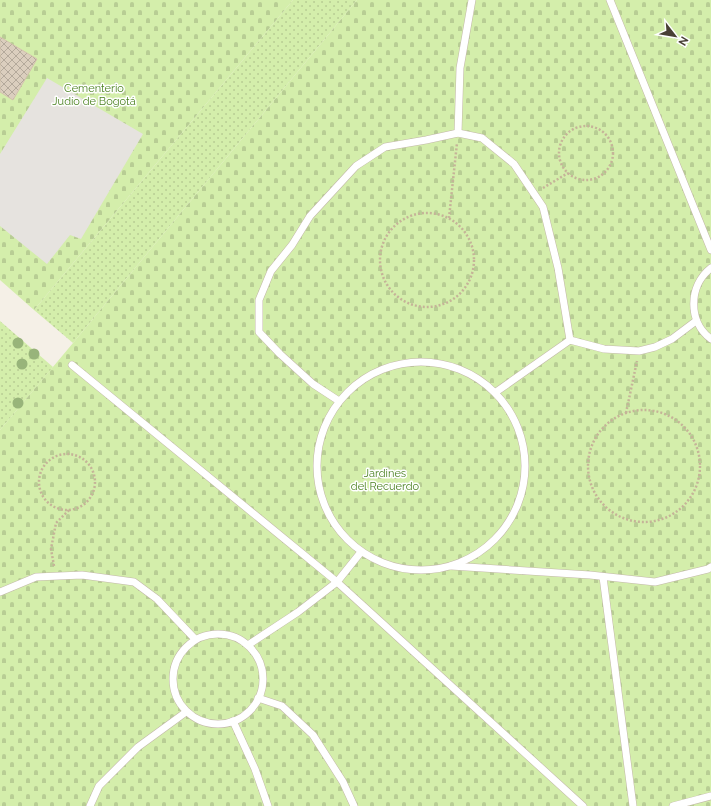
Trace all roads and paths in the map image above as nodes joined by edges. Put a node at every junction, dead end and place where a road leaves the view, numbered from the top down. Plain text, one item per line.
1 (472, 0) edge
2 (610, 0) edge
3 (458, 133) junction
4 (568, 172) junction
5 (534, 194) junction
6 (449, 218) junction
7 (711, 250) edge
8 (711, 268) edge
9 (696, 321) junction
10 (711, 339) edge
11 (570, 340) junction
12 (640, 352) junction
13 (72, 365) dead end
14 (496, 392) junction
15 (340, 401) junction
16 (626, 413) junction
17 (70, 509) junction
18 (361, 552) junction
19 (451, 566) junction
20 (711, 567) edge
21 (56, 576) junction
22 (603, 577) junction
23 (337, 582) junction
24 (0, 592) edge
25 (195, 639) junction
26 (248, 645) junction
27 (258, 698) junction
28 (186, 712) junction
29 (233, 721) junction
30 (711, 796) edge
31 (90, 806) edge
32 (268, 806) edge
33 (354, 806) edge
34 (583, 806) edge
35 (633, 806) edge
36 (673, 806) edge

1 - 3 lane
2 - 7 lane
3 - 5 lane
3 - 6 path
3 - 15 lane
4 - 4 path
4 - 5 path
5 - 11 lane
6 - 6 path
8 - 9 lane
9 - 10 lane
9 - 12 lane
11 - 12 lane
11 - 14 lane
12 - 16 path
13 - 23 lane
14 - 15 lane
14 - 19 lane
15 - 18 lane
16 - 16 path
17 - 17 path
17 - 21 path
18 - 19 lane
18 - 23 lane
19 - 22 lane
20 - 22 lane
21 - 24 lane
21 - 25 lane
22 - 35 lane
23 - 26 lane
23 - 34 lane
25 - 26 lane
25 - 28 lane
26 - 27 lane
27 - 29 lane
27 - 33 lane
28 - 29 lane
28 - 31 lane
29 - 32 lane
30 - 36 lane

